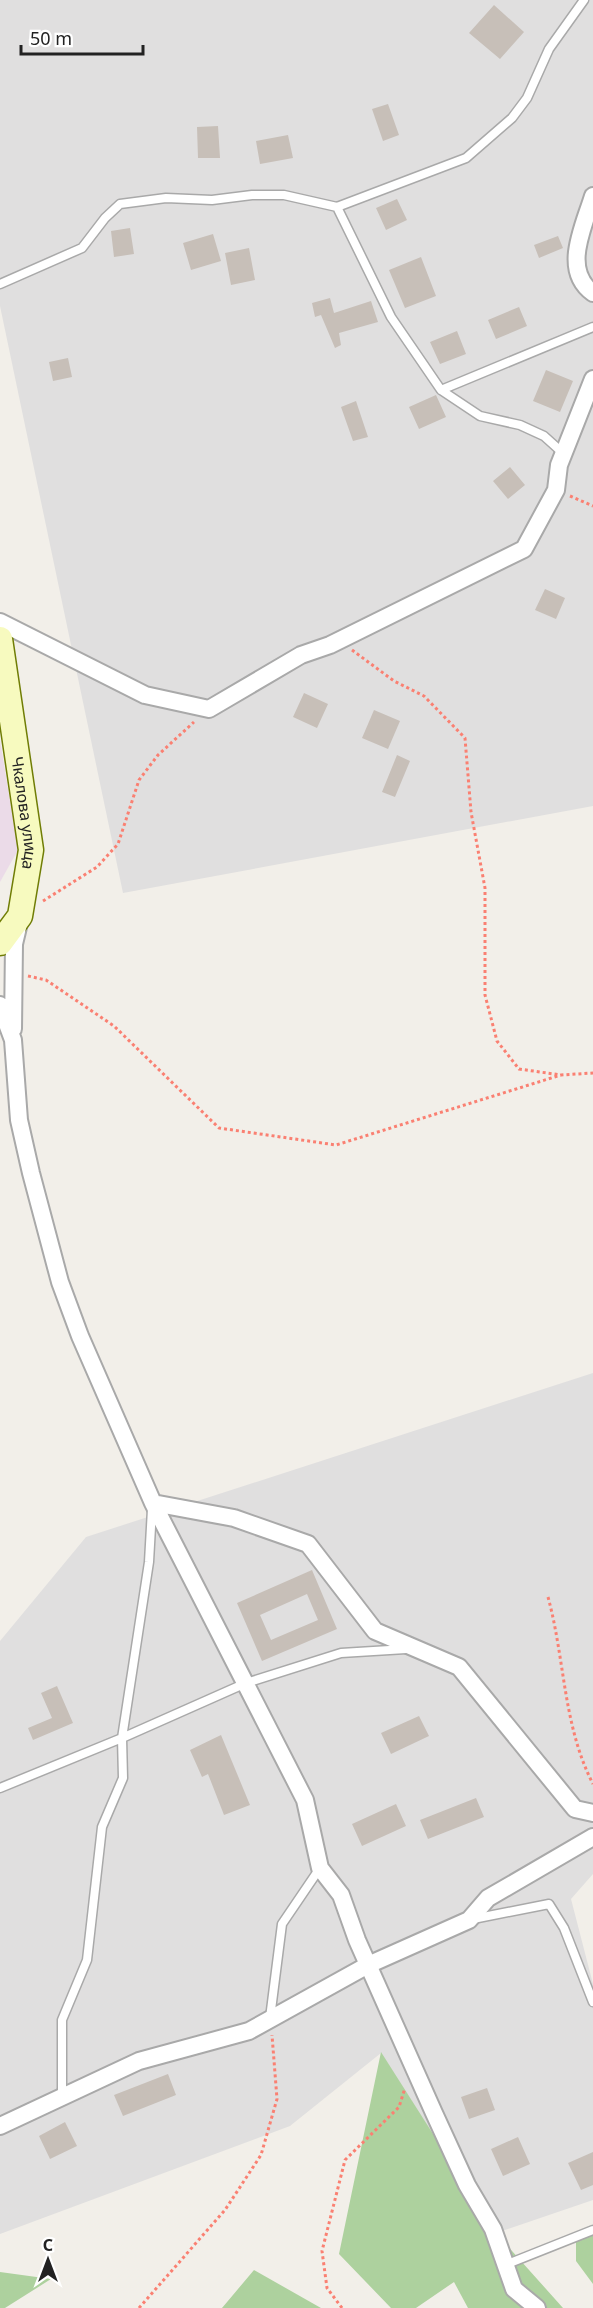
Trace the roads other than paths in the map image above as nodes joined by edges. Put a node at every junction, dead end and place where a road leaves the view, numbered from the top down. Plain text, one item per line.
1 (584, 0) edge
2 (593, 196) edge
3 (337, 207) junction
4 (0, 284) edge
5 (593, 293) edge
6 (593, 327) edge
7 (593, 379) edge
8 (441, 390) junction
9 (564, 454) junction
10 (0, 622) edge
11 (0, 639) edge
12 (20, 916) junction
13 (0, 943) edge
14 (0, 1005) edge
15 (13, 1040) junction
16 (153, 1503) junction
17 (416, 1648) junction
18 (246, 1683) junction
19 (122, 1738) junction
20 (0, 1788) edge
21 (593, 1813) edge
22 (593, 1837) edge
23 (320, 1868) junction
24 (469, 1920) junction
25 (368, 1965) junction
26 (593, 2002) edge
27 (270, 2019) junction
28 (62, 2098) junction
29 (0, 2126) edge
30 (593, 2230) edge
31 (505, 2265) junction
32 (537, 2308) edge

1 - 3 lane
2 - 5 street
3 - 4 lane
3 - 8 lane
6 - 8 lane
7 - 9 street
8 - 9 lane
9 - 10 street
11 - 12 street, Чкалова улица
12 - 13 street, Чкалова улица
12 - 15 street
14 - 15 street
15 - 16 street
16 - 17 street
16 - 18 street
16 - 19 lane
17 - 18 lane
17 - 21 street
18 - 19 lane
18 - 23 street
19 - 20 lane
19 - 28 lane
22 - 24 street
23 - 25 street
23 - 27 lane
24 - 25 street
24 - 26 lane
25 - 27 street
25 - 31 street
27 - 28 street
28 - 29 street
30 - 31 lane
31 - 32 street

